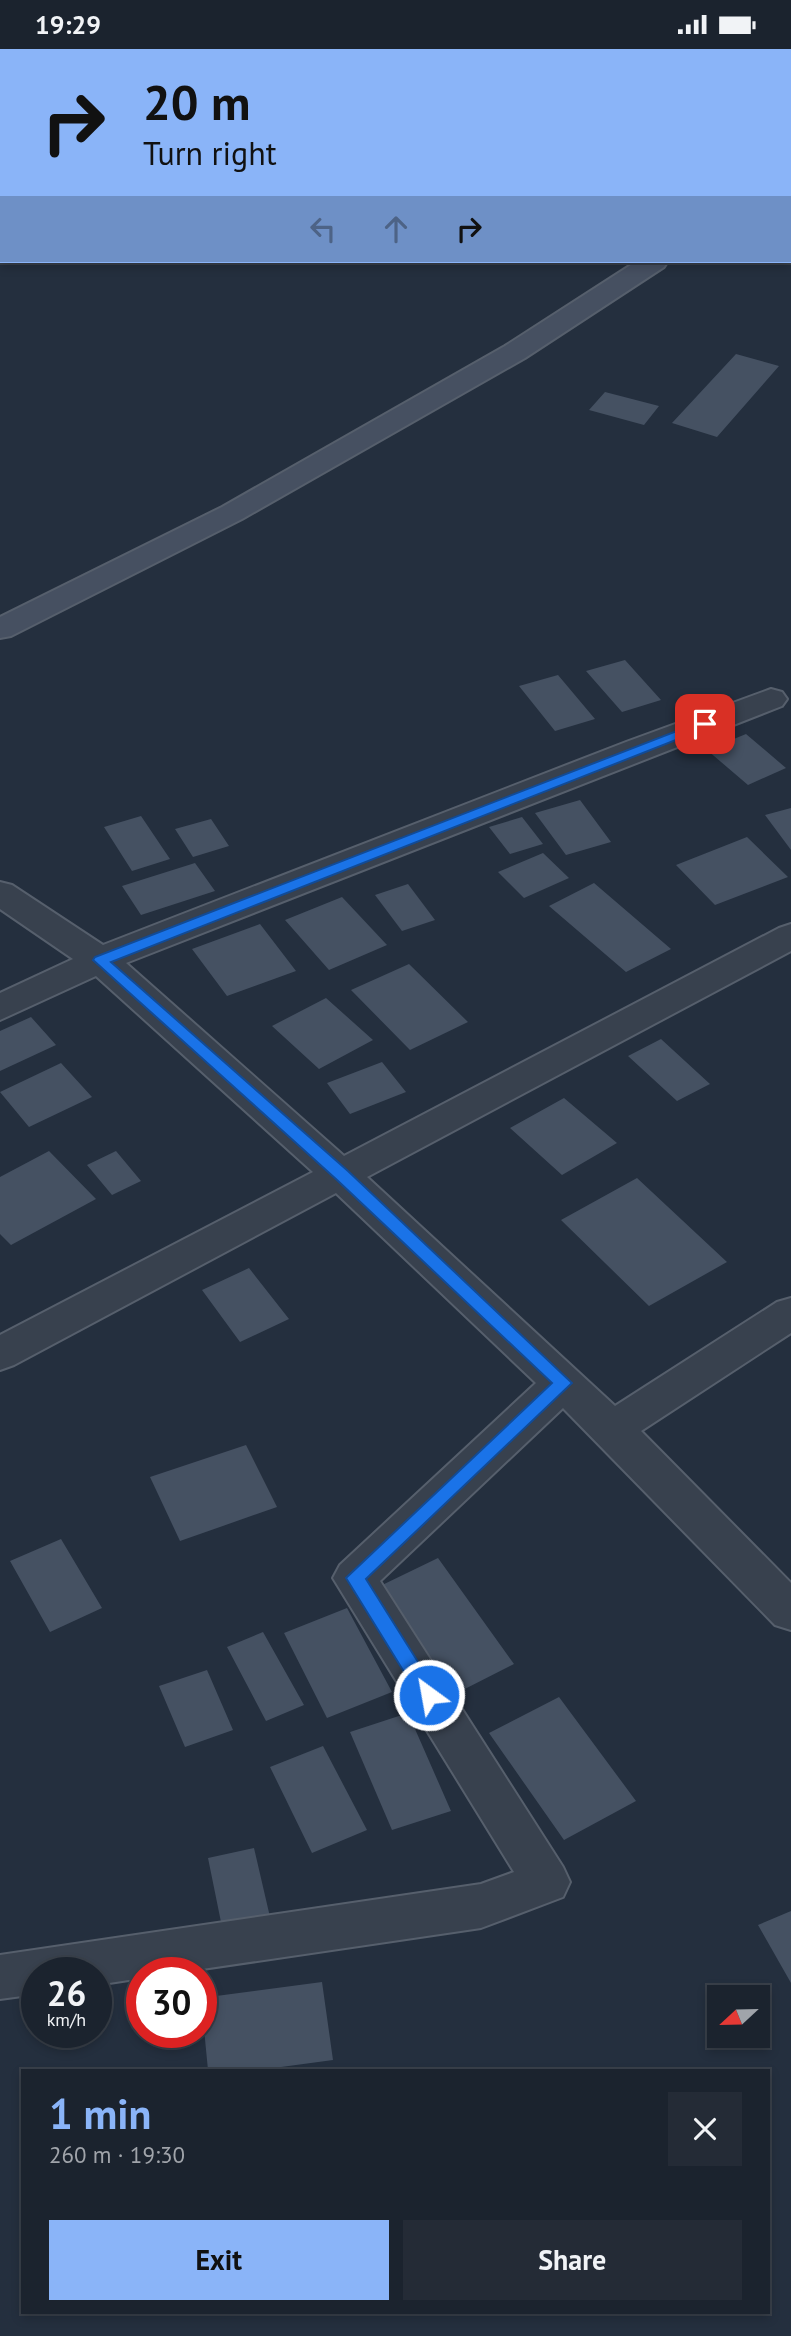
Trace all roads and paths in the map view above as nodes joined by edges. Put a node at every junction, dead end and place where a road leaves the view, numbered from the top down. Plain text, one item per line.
1 (651, 263) edge
2 (0, 629) edge
3 (771, 699) dead end
4 (0, 893) edge
5 (791, 936) edge
6 (100, 960) junction
7 (0, 1008) edge
8 (342, 1175) junction
9 (791, 1313) edge
10 (0, 1354) edge
11 (563, 1383) junction
12 (612, 1429) junction
13 (791, 1612) edge
14 (0, 1977) edge

1 - 2 main road
3 - 6 street
4 - 6 street
5 - 8 street
6 - 7 street
6 - 8 street
8 - 10 street
8 - 11 street
9 - 12 street
11 - 12 street
11 - 14 street
12 - 13 street

